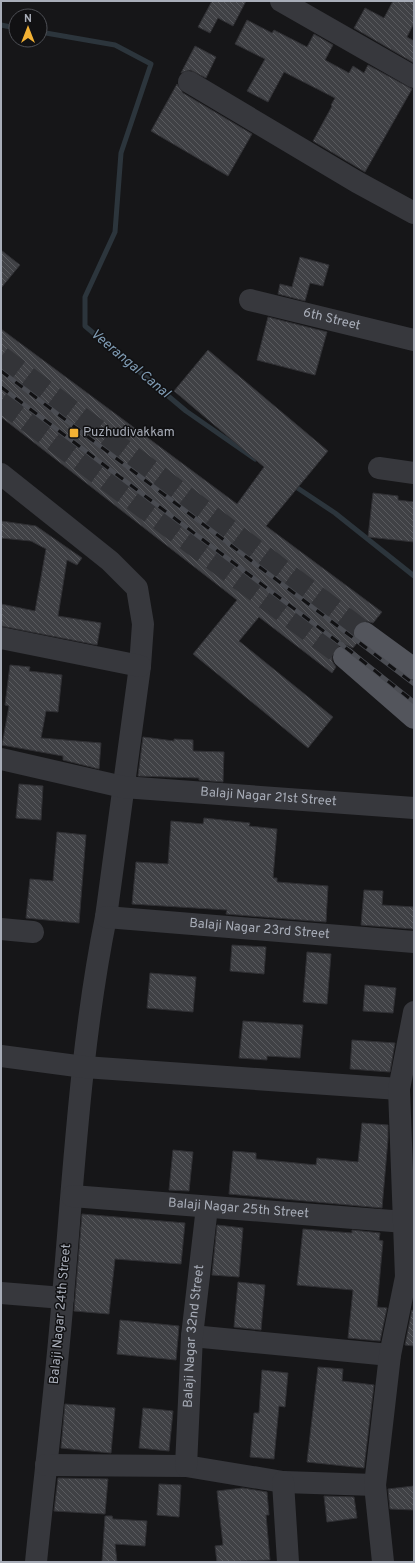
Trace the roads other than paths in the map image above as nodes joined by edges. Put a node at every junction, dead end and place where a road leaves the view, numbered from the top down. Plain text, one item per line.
1 (281, 1) edge
2 (414, 77) edge
3 (189, 82) dead end
4 (414, 213) edge
5 (250, 300) dead end
6 (414, 340) edge
7 (379, 468) dead end
8 (414, 473) edge
9 (1, 474) edge
10 (10, 490) edge
11 (365, 633) tunnel mouth
12 (1, 638) edge
13 (344, 657) tunnel mouth
14 (140, 666) junction
15 (414, 669) edge
16 (414, 718) edge
17 (1, 759) edge
18 (123, 787) junction
19 (414, 808) edge
20 (106, 917) junction
21 (1, 929) edge
22 (33, 932) dead end
23 (414, 942) edge
24 (414, 1012) edge
25 (1, 1056) edge
26 (84, 1067) junction
27 (404, 1102) edge
28 (72, 1196) junction
29 (207, 1207) junction
30 (405, 1222) junction
31 (410, 1277) edge
32 (1, 1293) edge
33 (63, 1298) junction
34 (192, 1336) junction
35 (390, 1355) junction
36 (46, 1465) junction
37 (186, 1466) junction
38 (283, 1482) junction
39 (375, 1485) junction
40 (36, 1562) edge
41 (288, 1562) edge
42 (383, 1562) edge

1 - 2 street
3 - 4 street
5 - 6 street, 6th Street
7 - 8 street
9 - 10 street, Balaji Nagar 24th Street
10 - 14 street, Balaji Nagar 24th Street
11 - 15 main road
12 - 14 street
13 - 16 main road
14 - 18 street, Balaji Nagar 24th Street
17 - 18 street, Balaji Nagar 21st Street
18 - 19 street, Balaji Nagar 21st Street
18 - 20 street, Balaji Nagar 24th Street
20 - 23 street, Balaji Nagar 23rd Street
20 - 26 street, Balaji Nagar 24th Street
21 - 22 street
24 - 27 street
25 - 26 street
26 - 27 street
26 - 28 street, Balaji Nagar 24th Street
27 - 30 street
28 - 29 street, Balaji Nagar 25th Street
28 - 33 street, Balaji Nagar 24th Street
29 - 30 street, Balaji Nagar 25th Street
29 - 34 street, Balaji Nagar 32nd Street
30 - 31 street
31 - 35 street
32 - 33 street
33 - 36 street, Balaji Nagar 24th Street
34 - 35 street
34 - 37 street, Balaji Nagar 32nd Street
35 - 39 street
36 - 37 street
36 - 40 street, Balaji Nagar 24th Street
37 - 38 street
38 - 39 street
38 - 41 street
39 - 42 street

